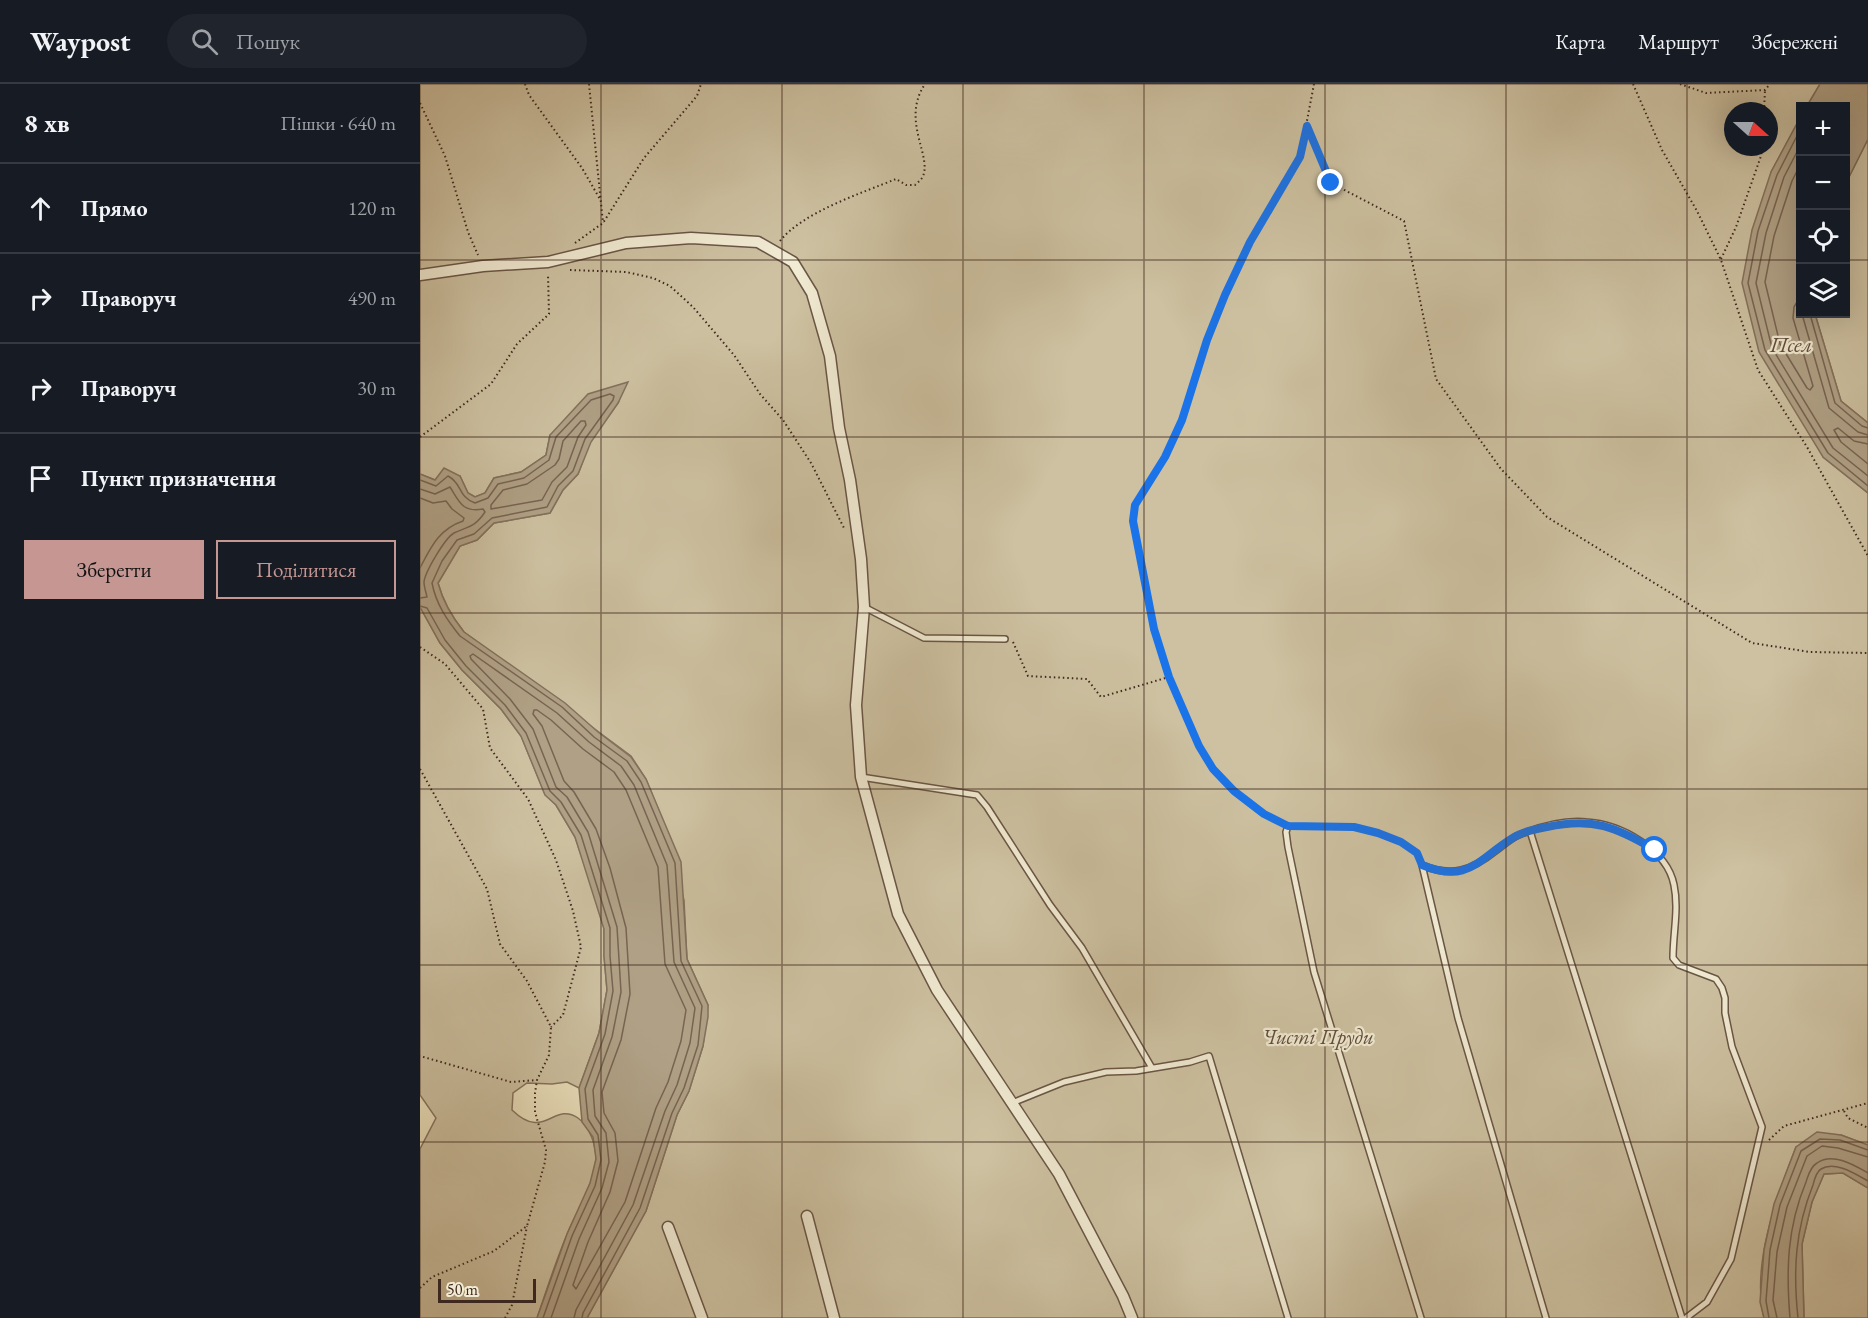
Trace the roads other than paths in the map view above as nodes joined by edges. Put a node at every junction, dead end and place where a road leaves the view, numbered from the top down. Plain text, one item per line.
1 (420, 275) edge
2 (864, 607) junction
3 (1005, 639) road end
4 (861, 777) junction
5 (1288, 826) road end
6 (1530, 831) junction
7 (1152, 1068) junction
8 (1012, 1104) junction
9 (807, 1215) dead end
10 (668, 1227) dead end
11 (702, 1318) edge
12 (834, 1318) edge
13 (1132, 1318) edge
14 (1288, 1318) edge
15 (1421, 1318) edge
16 (1546, 1318) edge
17 (1684, 1318) edge

1 - 2 street
2 - 3 lane
2 - 4 street
4 - 7 lane
4 - 8 street
5 - 15 lane
6 - 16 lane
6 - 17 lane
6 - 17 lane
7 - 8 lane
7 - 14 lane
8 - 13 street
9 - 12 street
10 - 11 street

